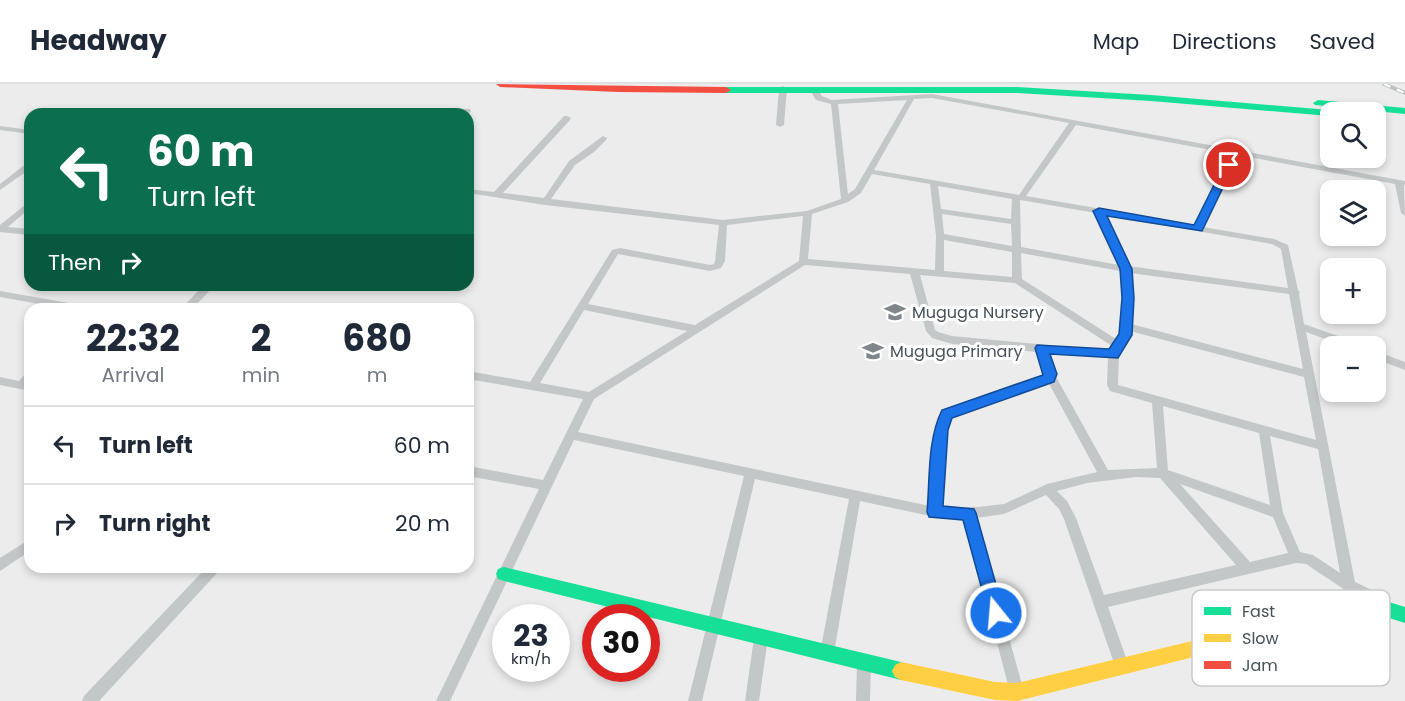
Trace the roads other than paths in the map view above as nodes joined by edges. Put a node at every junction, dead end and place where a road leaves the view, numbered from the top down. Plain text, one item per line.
1 (500, 84) edge
2 (652, 84) edge
3 (757, 84) edge
4 (987, 84) edge
5 (783, 88) junction
6 (815, 92) dead end
7 (877, 93) junction
8 (912, 97) junction
9 (834, 102) junction
10 (1320, 111) edge
11 (1405, 111) edge
12 (1386, 117) edge
13 (567, 118) dead end
14 (1405, 118) edge
15 (1073, 123) junction
16 (780, 125) dead end
17 (0, 128) edge
18 (24, 131) edge
19 (603, 138) dead end
20 (1229, 165) dead end
21 (24, 170) edge
22 (869, 171) junction
23 (1402, 182) edge
24 (934, 183) junction
25 (0, 188) edge
26 (474, 192) edge
27 (496, 195) junction
28 (1018, 197) junction
29 (845, 200) junction
30 (545, 202) junction
31 (24, 209) edge
32 (1099, 211) junction
33 (937, 212) junction
34 (808, 213) junction
35 (1405, 213) edge
36 (1013, 222) junction
37 (723, 223) junction
38 (1198, 229) junction
39 (24, 231) edge
40 (940, 236) junction
41 (1018, 250) junction
42 (803, 262) junction
43 (1126, 269) junction
44 (914, 271) junction
45 (939, 274) junction
46 (1017, 280) junction
47 (204, 291) edge
48 (1295, 292) junction
49 (0, 294) edge
50 (52, 303) edge
51 (192, 303) edge
52 (582, 306) junction
53 (1126, 326) junction
54 (1302, 327) junction
55 (696, 329) junction
56 (1327, 336) edge
57 (1041, 348) junction
58 (1115, 350) junction
59 (1386, 359) edge
60 (1405, 366) edge
61 (1311, 375) junction
62 (474, 376) edge
63 (1050, 376) junction
64 (0, 381) edge
65 (24, 386) edge
66 (533, 386) junction
67 (590, 396) junction
68 (1156, 402) junction
69 (1264, 430) junction
70 (571, 435) junction
71 (1323, 446) junction
72 (474, 472) edge
73 (1163, 473) junction
74 (750, 474) junction
75 (1105, 476) junction
76 (547, 486) junction
77 (1047, 489) junction
78 (855, 496) junction
79 (935, 512) junction
80 (969, 513) junction
81 (1277, 513) junction
82 (24, 548) edge
83 (1296, 557) junction
84 (0, 565) edge
85 (1247, 568) junction
86 (209, 573) edge
87 (504, 574) junction
88 (1349, 586) junction
89 (1358, 590) edge
90 (1101, 602) junction
91 (1390, 610) edge
92 (1405, 615) edge
93 (713, 626) junction
94 (761, 638) junction
95 (1192, 649) edge
96 (827, 653) junction
97 (864, 662) junction
98 (1122, 666) junction
99 (1017, 692) junction
100 (996, 696) edge
101 (89, 701) edge
102 (443, 701) edge
103 (695, 701) edge
104 (752, 701) edge
105 (863, 701) edge

1 - 5 main road
2 - 3 main road
4 - 11 main road
5 - 7 main road
5 - 16 street
6 - 9 street
7 - 8 street
7 - 9 street
7 - 10 main road
8 - 15 street
8 - 22 street
9 - 29 street
12 - 14 main road
13 - 27 street
15 - 23 street
15 - 28 street
17 - 18 street
19 - 30 street
20 - 38 street
21 - 25 street
22 - 24 street
22 - 29 street
23 - 35 street
24 - 28 street
24 - 33 street
26 - 27 street
27 - 30 street
28 - 32 street
28 - 36 street
29 - 34 street
30 - 37 street
31 - 39 street
32 - 38 street
32 - 43 street
33 - 36 street
33 - 40 street
34 - 37 street
34 - 42 street
36 - 41 street
37 - 52 street
38 - 48 street
40 - 41 street
40 - 45 street
41 - 43 street
41 - 46 street
42 - 44 street
42 - 55 street
43 - 48 street
43 - 53 street
44 - 45 street
44 - 57 street
45 - 46 street
46 - 58 street
47 - 51 street
48 - 54 street
49 - 50 street
52 - 55 street
52 - 66 street
53 - 58 street
53 - 61 street
54 - 56 street
54 - 61 street
55 - 67 street
57 - 58 street
57 - 63 street
58 - 68 street
59 - 60 street
61 - 71 street
62 - 66 street
63 - 75 street
63 - 79 street
64 - 65 street
66 - 67 street
67 - 70 street
68 - 69 street
68 - 73 street
69 - 71 street
69 - 81 street
70 - 74 street
70 - 76 street
71 - 88 street
72 - 76 street
73 - 75 street
73 - 81 street
73 - 85 street
74 - 78 street
74 - 93 street
75 - 77 street
76 - 87 street
77 - 80 street
77 - 90 street
78 - 79 street
78 - 96 street
79 - 80 street
80 - 99 street
81 - 83 street
82 - 84 street
83 - 85 street
83 - 88 street
85 - 90 street
86 - 101 street
87 - 93 main road
87 - 102 street
88 - 89 street
90 - 98 street
91 - 92 main road
93 - 94 main road
93 - 103 street
94 - 96 main road
94 - 104 street
95 - 98 main road
96 - 97 main road
97 - 100 main road
97 - 105 street
98 - 99 main road
99 - 100 main road

